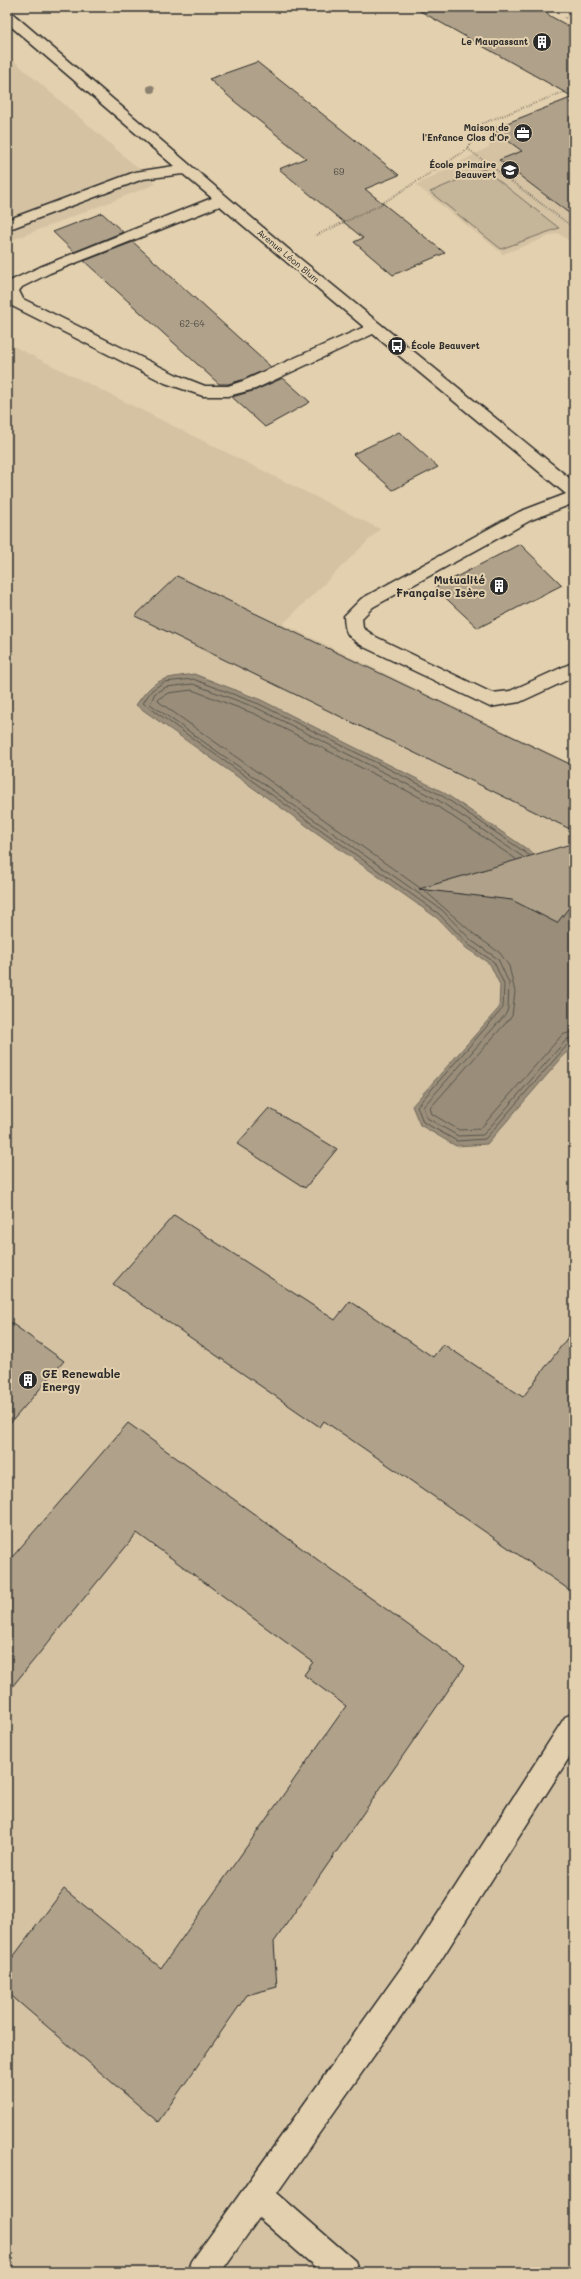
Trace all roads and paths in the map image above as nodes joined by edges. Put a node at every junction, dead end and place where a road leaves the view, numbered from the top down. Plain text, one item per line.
1 (574, 14) edge
2 (7, 16) edge
3 (565, 18) dead end
4 (574, 88) edge
5 (468, 149) junction
6 (188, 169) junction
7 (221, 200) junction
8 (7, 225) edge
9 (574, 228) edge
10 (282, 251) junction
11 (374, 328) junction
12 (574, 491) edge
13 (574, 498) edge
14 (574, 669) edge
15 (574, 1726) edge
16 (256, 2195) junction
17 (203, 2272) edge
18 (344, 2272) edge

1 - 3 path
2 - 6 street, Avenue Léon Blum
4 - 5 path
5 - 9 path
5 - 10 path
6 - 7 street, Avenue Léon Blum
6 - 8 street
7 - 10 street, Avenue Léon Blum
7 - 11 street
10 - 11 street, Avenue Léon Blum
11 - 12 street, Avenue Léon Blum
13 - 14 street
15 - 16 street
16 - 17 street
16 - 18 street

